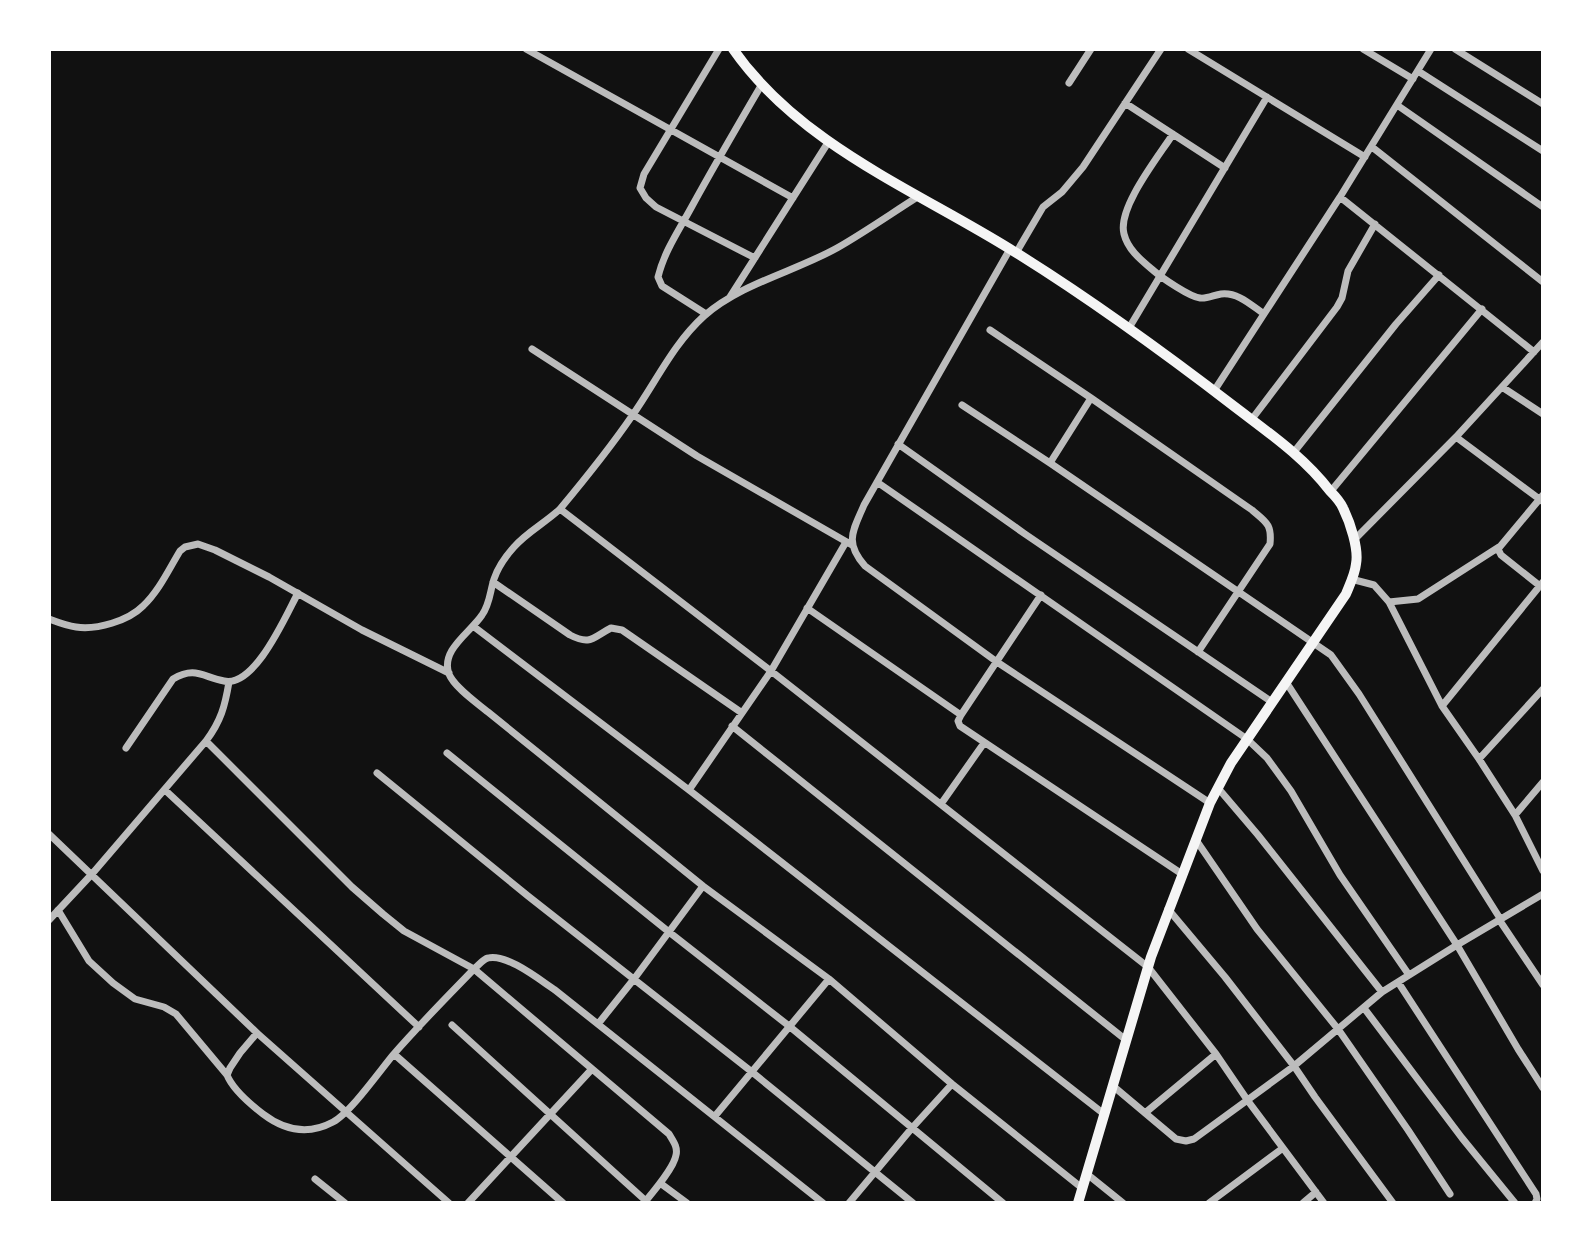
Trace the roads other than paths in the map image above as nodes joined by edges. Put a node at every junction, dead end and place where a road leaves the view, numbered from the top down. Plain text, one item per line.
1 (526, 49) edge
2 (719, 49) edge
3 (733, 49) edge
4 (1091, 49) edge
5 (1161, 49) edge
6 (1188, 49) edge
7 (1363, 49) edge
8 (1431, 49) edge
9 (1455, 49) edge
10 (1418, 71) junction
11 (1413, 79) junction
12 (1069, 83) dead end
13 (762, 84) junction
14 (1267, 97) junction
15 (1125, 103) junction
16 (1543, 104) edge
17 (1397, 105) junction
18 (670, 129) junction
19 (1173, 134) junction
20 (829, 141) junction
21 (1372, 147) junction
22 (1543, 151) edge
23 (719, 157) junction
24 (1365, 157) junction
25 (1225, 168) junction
26 (919, 196) junction
27 (1340, 197) junction
28 (793, 198) junction
29 (1543, 207) edge
30 (684, 222) junction
31 (1375, 224) junction
32 (1013, 251) junction
33 (755, 258) junction
34 (1439, 275) junction
35 (1160, 276) junction
36 (1543, 282) edge
37 (729, 299) junction
38 (1482, 309) junction
39 (706, 314) junction
40 (1264, 314) junction
41 (1129, 328) junction
42 (990, 330) dead end
43 (1543, 342) edge
44 (532, 349) dead end
45 (1534, 352) junction
46 (1502, 387) junction
47 (1214, 391) junction
48 (1091, 398) junction
49 (962, 405) dead end
50 (1543, 414) edge
51 (633, 415) junction
52 (1252, 419) junction
53 (1456, 437) junction
54 (898, 444) junction
55 (1294, 452) junction
56 (1050, 463) junction
57 (877, 482) junction
58 (1331, 491) junction
59 (1542, 498) edge
60 (560, 509) junction
61 (1354, 540) junction
62 (849, 543) junction
63 (1499, 547) junction
64 (1351, 579) junction
65 (493, 582) junction
66 (1541, 584) edge
67 (298, 593) junction
68 (1239, 593) junction
69 (1041, 595) junction
70 (1389, 602) junction
71 (807, 608) junction
72 (49, 619) edge
73 (473, 626) junction
74 (1313, 644) junction
75 (1198, 652) junction
76 (997, 662) junction
77 (771, 671) junction
78 (449, 673) junction
79 (229, 682) junction
80 (1286, 682) junction
81 (1543, 689) edge
82 (1272, 702) junction
83 (1442, 706) junction
84 (742, 713) junction
85 (961, 715) junction
86 (732, 726) junction
87 (1247, 739) junction
88 (206, 741) junction
89 (984, 743) junction
90 (126, 748) dead end
91 (447, 753) dead end
92 (1479, 759) junction
93 (377, 773) dead end
94 (1543, 782) edge
95 (1218, 788) junction
96 (165, 790) junction
97 (689, 790) junction
98 (1210, 803) junction
99 (941, 804) junction
100 (1515, 815) junction
101 (49, 834) edge
102 (1196, 840) junction
103 (1543, 871) edge
104 (92, 874) junction
105 (1182, 874) junction
106 (703, 886) junction
107 (1543, 894) edge
108 (1168, 909) junction
109 (58, 910) junction
110 (49, 920) edge
111 (1501, 920) junction
112 (669, 932) junction
113 (1457, 945) junction
114 (1149, 967) junction
115 (474, 969) junction
116 (1409, 975) junction
117 (634, 979) junction
118 (829, 979) junction
119 (1398, 982) junction
120 (1543, 985) edge
121 (1382, 992) junction
122 (1364, 1008) junction
123 (452, 1024) dead end
124 (598, 1024) junction
125 (789, 1026) junction
126 (419, 1027) junction
127 (1338, 1029) junction
128 (257, 1033) junction
129 (1126, 1040) junction
130 (394, 1054) junction
131 (1216, 1054) junction
132 (1294, 1066) junction
133 (592, 1069) junction
134 (752, 1072) junction
135 (226, 1075) junction
136 (952, 1084) junction
137 (1113, 1086) junction
138 (1543, 1088) edge
139 (1248, 1101) junction
140 (346, 1112) junction
141 (1145, 1113) junction
142 (1104, 1114) junction
143 (549, 1115) junction
144 (715, 1116) junction
145 (912, 1128) junction
146 (1283, 1148) junction
147 (511, 1157) junction
148 (874, 1172) junction
149 (1087, 1174) junction
150 (315, 1179) dead end
151 (660, 1184) junction
152 (1083, 1188) junction
153 (1316, 1192) junction
154 (1450, 1194) dead end
155 (645, 1202) edge
156 (345, 1203) edge
157 (449, 1203) edge
158 (468, 1203) edge
159 (563, 1203) edge
160 (687, 1203) edge
161 (823, 1203) edge
162 (849, 1203) edge
163 (913, 1203) edge
164 (1003, 1203) edge
165 (1078, 1203) edge
166 (1123, 1203) edge
167 (1209, 1203) edge
168 (1303, 1203) edge
169 (1324, 1203) edge
170 (1393, 1203) edge
171 (1515, 1203) edge
172 (1535, 1203) edge

1 - 18 street
2 - 18 street
3 - 13 main road
4 - 12 street
5 - 15 street
6 - 14 street
7 - 11 street
8 - 10 street
9 - 16 street
10 - 11 street
10 - 22 street
11 - 17 street
13 - 20 main road
13 - 23 street
14 - 24 street
14 - 25 street
15 - 19 street
15 - 32 street
17 - 21 street
17 - 29 street
18 - 23 street
18 - 30 street
19 - 25 street
19 - 35 street
20 - 26 main road
20 - 28 street
21 - 24 street
21 - 36 street
23 - 28 street
23 - 30 street
24 - 27 street
25 - 35 street
26 - 32 main road
26 - 37 street
27 - 31 street
27 - 40 street
28 - 33 street
30 - 33 street
30 - 39 street
31 - 34 street
31 - 52 street
32 - 41 main road
32 - 54 street
33 - 37 street
34 - 38 street
34 - 55 street
35 - 40 street
35 - 41 street
37 - 39 street
38 - 45 street
38 - 58 street
39 - 51 street
40 - 47 street
41 - 47 main road
42 - 48 street
43 - 45 street
44 - 51 street
45 - 46 street
46 - 50 street
46 - 53 street
47 - 52 main road
48 - 56 street
48 - 68 street
49 - 56 street
51 - 60 street
51 - 62 street
52 - 55 main road
53 - 59 street
53 - 61 street
54 - 57 street
54 - 75 street
55 - 58 main road
56 - 68 street
57 - 62 street
57 - 69 street
58 - 61 main road
59 - 63 street
60 - 65 street
60 - 77 street
61 - 64 main road
62 - 71 street
62 - 76 street
63 - 66 street
63 - 70 street
64 - 70 street
64 - 74 main road
65 - 73 street
65 - 84 street
66 - 83 street
67 - 72 street
67 - 78 street
67 - 79 street
68 - 74 street
68 - 75 street
69 - 76 street
69 - 87 street
70 - 83 street
71 - 77 street
71 - 85 street
73 - 78 street
73 - 97 street
74 - 80 main road
74 - 111 street
75 - 82 street
76 - 85 street
76 - 98 street
77 - 84 street
77 - 99 street
78 - 106 street
79 - 88 street
79 - 90 street
80 - 82 main road
80 - 113 street
81 - 92 street
82 - 87 main road
83 - 92 street
84 - 86 street
85 - 89 street
86 - 97 street
86 - 129 street
87 - 95 main road
87 - 116 street
88 - 96 street
88 - 115 street
89 - 99 street
89 - 105 street
91 - 112 street
92 - 100 street
93 - 117 street
94 - 100 street
95 - 98 main road
95 - 121 street
96 - 104 street
96 - 126 street
97 - 142 street
98 - 102 main road
99 - 114 street
100 - 103 street
101 - 104 street
102 - 105 main road
102 - 127 street
104 - 109 street
104 - 128 street
105 - 108 main road
106 - 112 street
106 - 118 street
107 - 111 street
108 - 114 main road
108 - 132 street
109 - 110 street
109 - 135 street
111 - 113 street
111 - 120 street
112 - 117 street
112 - 125 street
113 - 116 street
113 - 138 street
114 - 129 main road
114 - 131 street
115 - 124 street
115 - 126 street
115 - 133 street
116 - 119 street
117 - 124 street
117 - 134 street
118 - 125 street
118 - 136 street
119 - 121 street
119 - 172 street
121 - 122 street
122 - 127 street
122 - 171 street
123 - 143 street
124 - 144 street
125 - 134 street
125 - 145 street
126 - 130 street
127 - 132 street
127 - 154 street
128 - 135 street
128 - 140 street
129 - 137 main road
130 - 140 street
130 - 147 street
131 - 139 street
131 - 141 street
132 - 139 street
132 - 170 street
133 - 143 street
133 - 151 street
134 - 144 street
134 - 148 street
135 - 140 street
136 - 145 street
136 - 152 street
137 - 141 street
137 - 142 main road
139 - 141 street
139 - 146 street
140 - 157 street
142 - 149 main road
143 - 147 street
143 - 155 street
144 - 161 street
145 - 148 street
145 - 164 street
146 - 153 street
146 - 167 street
147 - 158 street
147 - 159 street
148 - 162 street
148 - 163 street
149 - 152 main road
149 - 166 street
150 - 156 street
151 - 155 street
151 - 160 street
152 - 165 main road
153 - 168 street
153 - 169 street

